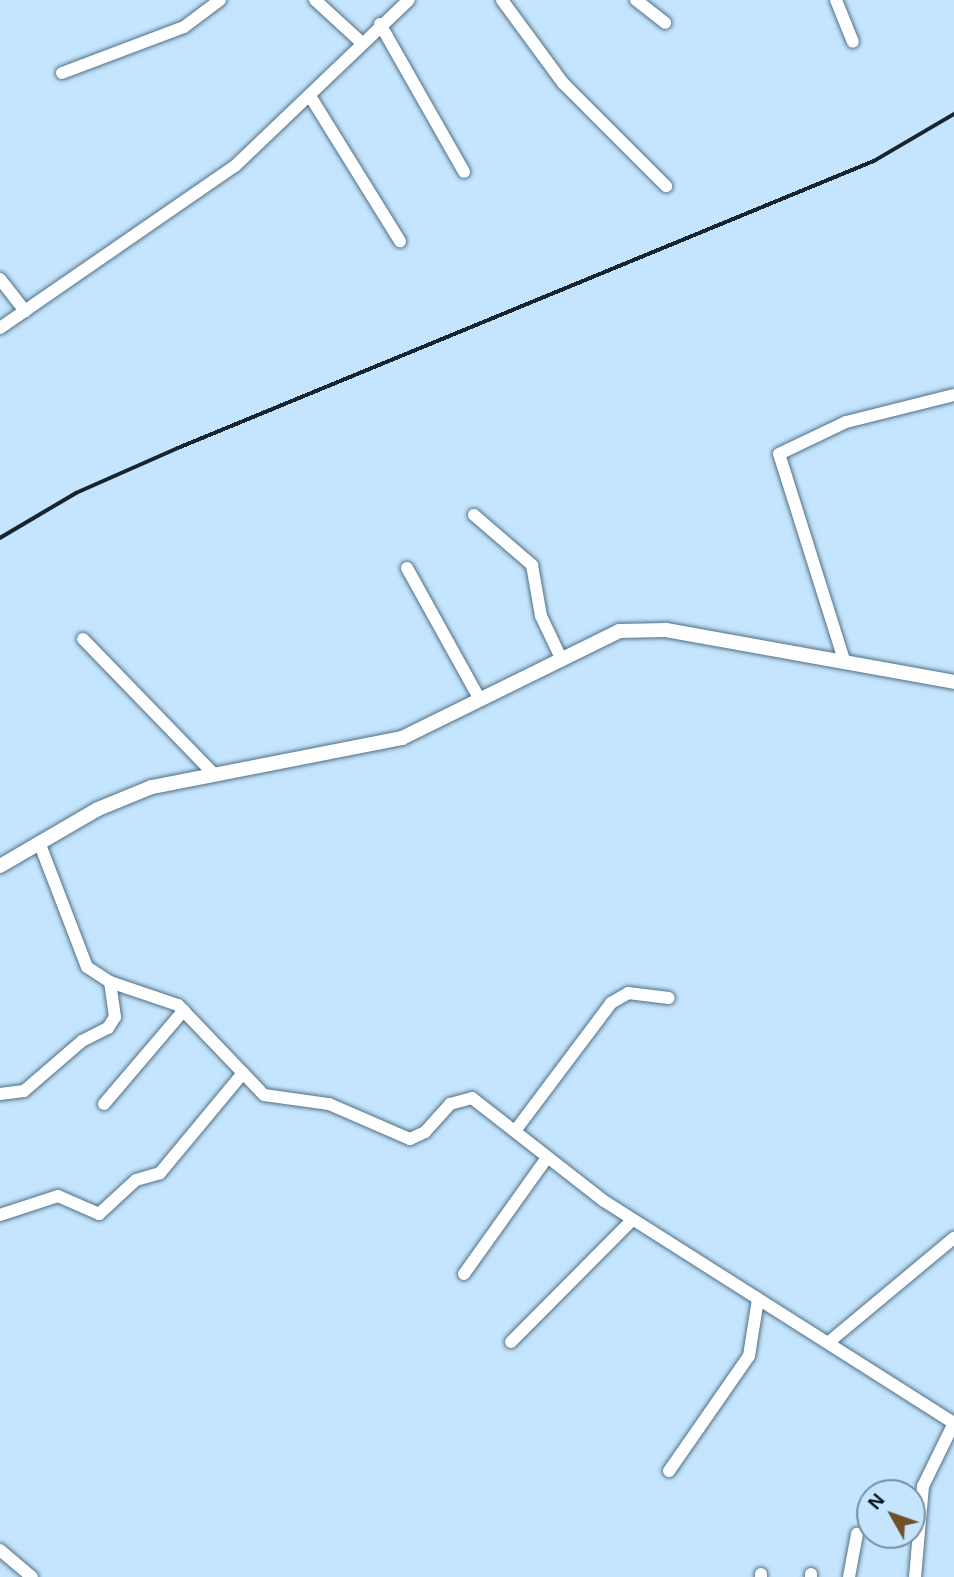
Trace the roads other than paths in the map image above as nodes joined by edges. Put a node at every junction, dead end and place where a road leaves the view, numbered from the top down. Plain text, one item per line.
1 (220, 0) edge
2 (315, 0) edge
3 (409, 0) edge
4 (502, 0) edge
5 (636, 0) edge
6 (836, 0) edge
7 (665, 23) dead end
8 (380, 24) junction
9 (853, 41) dead end
10 (362, 43) junction
11 (62, 73) dead end
12 (310, 96) junction
13 (464, 172) dead end
14 (666, 186) dead end
15 (400, 241) dead end
16 (0, 279) edge
17 (25, 310) junction
18 (0, 328) edge
19 (954, 395) edge
20 (474, 515) dead end
21 (407, 568) dead end
22 (83, 639) dead end
23 (560, 656) junction
24 (845, 663) junction
25 (954, 682) edge
26 (479, 698) junction
27 (213, 774) junction
28 (39, 842) junction
29 (0, 866) edge
30 (110, 982) junction
31 (669, 998) dead end
32 (184, 1010) junction
33 (243, 1073) junction
34 (0, 1094) edge
35 (104, 1104) dead end
36 (515, 1131) junction
37 (546, 1159) junction
38 (0, 1215) edge
39 (632, 1220) junction
40 (954, 1238) edge
41 (464, 1274) dead end
42 (758, 1299) junction
43 (511, 1342) dead end
44 (829, 1342) junction
45 (669, 1471) dead end
46 (856, 1539) edge
47 (0, 1550) edge
48 (32, 1577) edge
49 (849, 1577) edge
50 (915, 1577) edge

1 - 11 street
2 - 10 street
3 - 8 street
4 - 14 street
5 - 7 street
6 - 9 street
8 - 10 street
8 - 13 street
10 - 12 street
12 - 15 street
12 - 17 street
16 - 17 street
17 - 18 street
19 - 24 street
20 - 23 street
21 - 26 street
22 - 27 street
23 - 24 street
23 - 26 street
24 - 25 street
26 - 27 street
27 - 28 street
28 - 29 street
28 - 30 street
30 - 32 street
30 - 34 street
31 - 36 street
32 - 33 street
32 - 35 street
33 - 36 street
33 - 38 street
36 - 37 street
37 - 39 street
37 - 41 street
39 - 42 street
39 - 43 street
40 - 44 street
42 - 44 street
42 - 45 street
44 - 50 street
46 - 49 street
47 - 48 street

